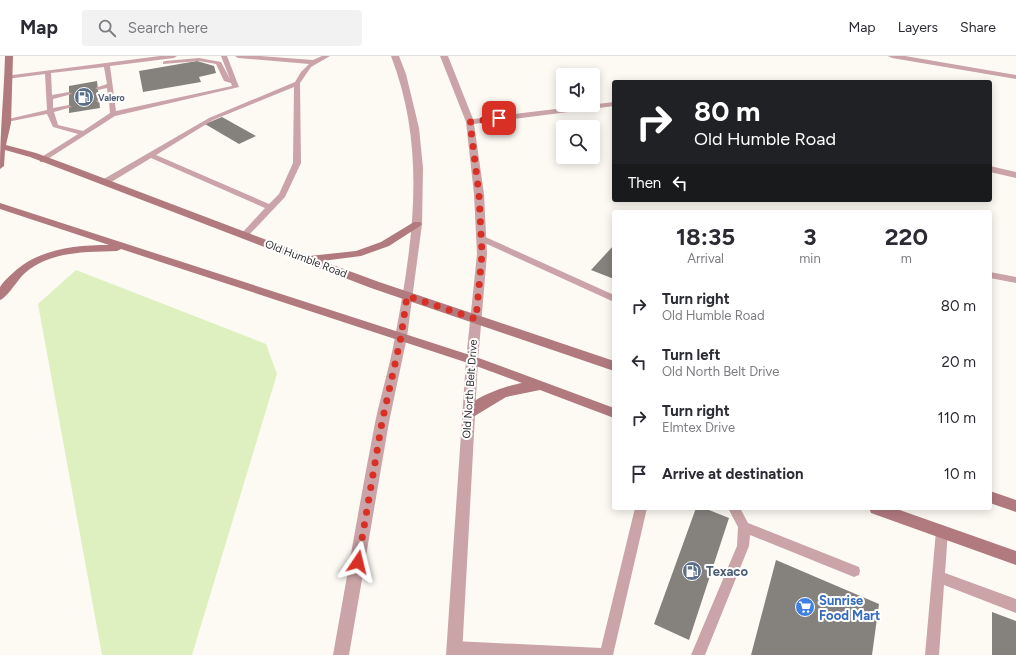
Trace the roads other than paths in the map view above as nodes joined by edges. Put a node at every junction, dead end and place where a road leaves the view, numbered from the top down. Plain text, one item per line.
1 (174, 56) edge
2 (224, 56) edge
3 (238, 56) edge
4 (327, 56) edge
5 (395, 56) edge
6 (444, 56) edge
7 (892, 56) edge
8 (9, 58) edge
9 (312, 62) junction
10 (0, 65) edge
11 (108, 68) junction
12 (48, 72) junction
13 (7, 77) junction
14 (1016, 77) edge
15 (234, 82) junction
16 (297, 83) junction
17 (109, 86) junction
18 (98, 88) dead end
19 (69, 94) dead end
20 (50, 97) junction
21 (111, 99) junction
22 (99, 101) dead end
23 (612, 104) edge
24 (69, 107) dead end
25 (50, 111) junction
26 (113, 114) junction
27 (7, 120) junction
28 (470, 122) junction
29 (83, 134) junction
30 (1, 147) edge
31 (150, 155) junction
32 (43, 160) junction
33 (0, 166) edge
34 (992, 169) edge
35 (1016, 175) edge
36 (105, 182) junction
37 (0, 206) edge
38 (270, 207) junction
39 (417, 224) junction
40 (244, 235) junction
41 (481, 238) junction
42 (127, 248) junction
43 (307, 259) junction
44 (992, 275) edge
45 (1016, 280) edge
46 (0, 296) edge
47 (407, 296) junction
48 (612, 298) edge
49 (476, 319) junction
50 (401, 337) junction
51 (472, 360) junction
52 (612, 365) edge
53 (541, 386) junction
54 (612, 412) edge
55 (468, 413) junction
56 (992, 498) edge
57 (1016, 506) edge
58 (641, 510) edge
59 (735, 510) edge
60 (882, 510) edge
61 (744, 527) junction
62 (942, 531) junction
63 (1016, 558) edge
64 (854, 571) dead end
65 (938, 577) junction
66 (1016, 606) edge
67 (454, 651) edge
68 (341, 655) edge
69 (606, 655) edge
70 (698, 655) edge
71 (932, 655) edge

1 - 11 lane
2 - 15 lane
3 - 9 lane
4 - 9 lane
5 - 39 street
6 - 28 street, Old North Belt Drive
7 - 14 street
8 - 10 main road
8 - 13 main road
9 - 16 lane
11 - 12 lane
11 - 15 lane
11 - 17 lane
12 - 13 lane
12 - 20 lane
13 - 27 main road
15 - 26 lane
16 - 31 lane
16 - 38 lane
17 - 18 lane
17 - 21 lane
19 - 20 lane
20 - 25 lane
21 - 22 lane
21 - 26 lane
23 - 28 street
24 - 25 lane
25 - 27 lane
25 - 29 lane
26 - 29 lane
27 - 30 main road
28 - 41 street, Old North Belt Drive
29 - 32 lane
30 - 32 main road, Old Humble Road
30 - 33 main road
31 - 36 lane
31 - 38 lane
32 - 36 main road, Old Humble Road
34 - 35 street
36 - 40 main road, Old Humble Road
37 - 42 main road
38 - 40 lane
39 - 43 main road
39 - 47 street
40 - 43 main road, Old Humble Road
41 - 48 lane
41 - 49 street, Old North Belt Drive
42 - 46 main road
42 - 50 main road
43 - 47 main road, Old Humble Road
44 - 45 lane
47 - 49 main road, Old Humble Road
47 - 50 street
49 - 51 street, Old North Belt Drive
49 - 52 main road, Old Humble Road
50 - 51 main road
50 - 68 street
51 - 53 main road
51 - 55 street, Old North Belt Drive
53 - 54 main road
53 - 55 main road
55 - 67 street, Old North Belt Drive
56 - 57 main road
58 - 69 lane
59 - 61 lane
60 - 62 main road
61 - 64 lane
61 - 70 lane
62 - 63 main road
62 - 65 lane
65 - 66 lane
65 - 71 lane
67 - 69 lane

